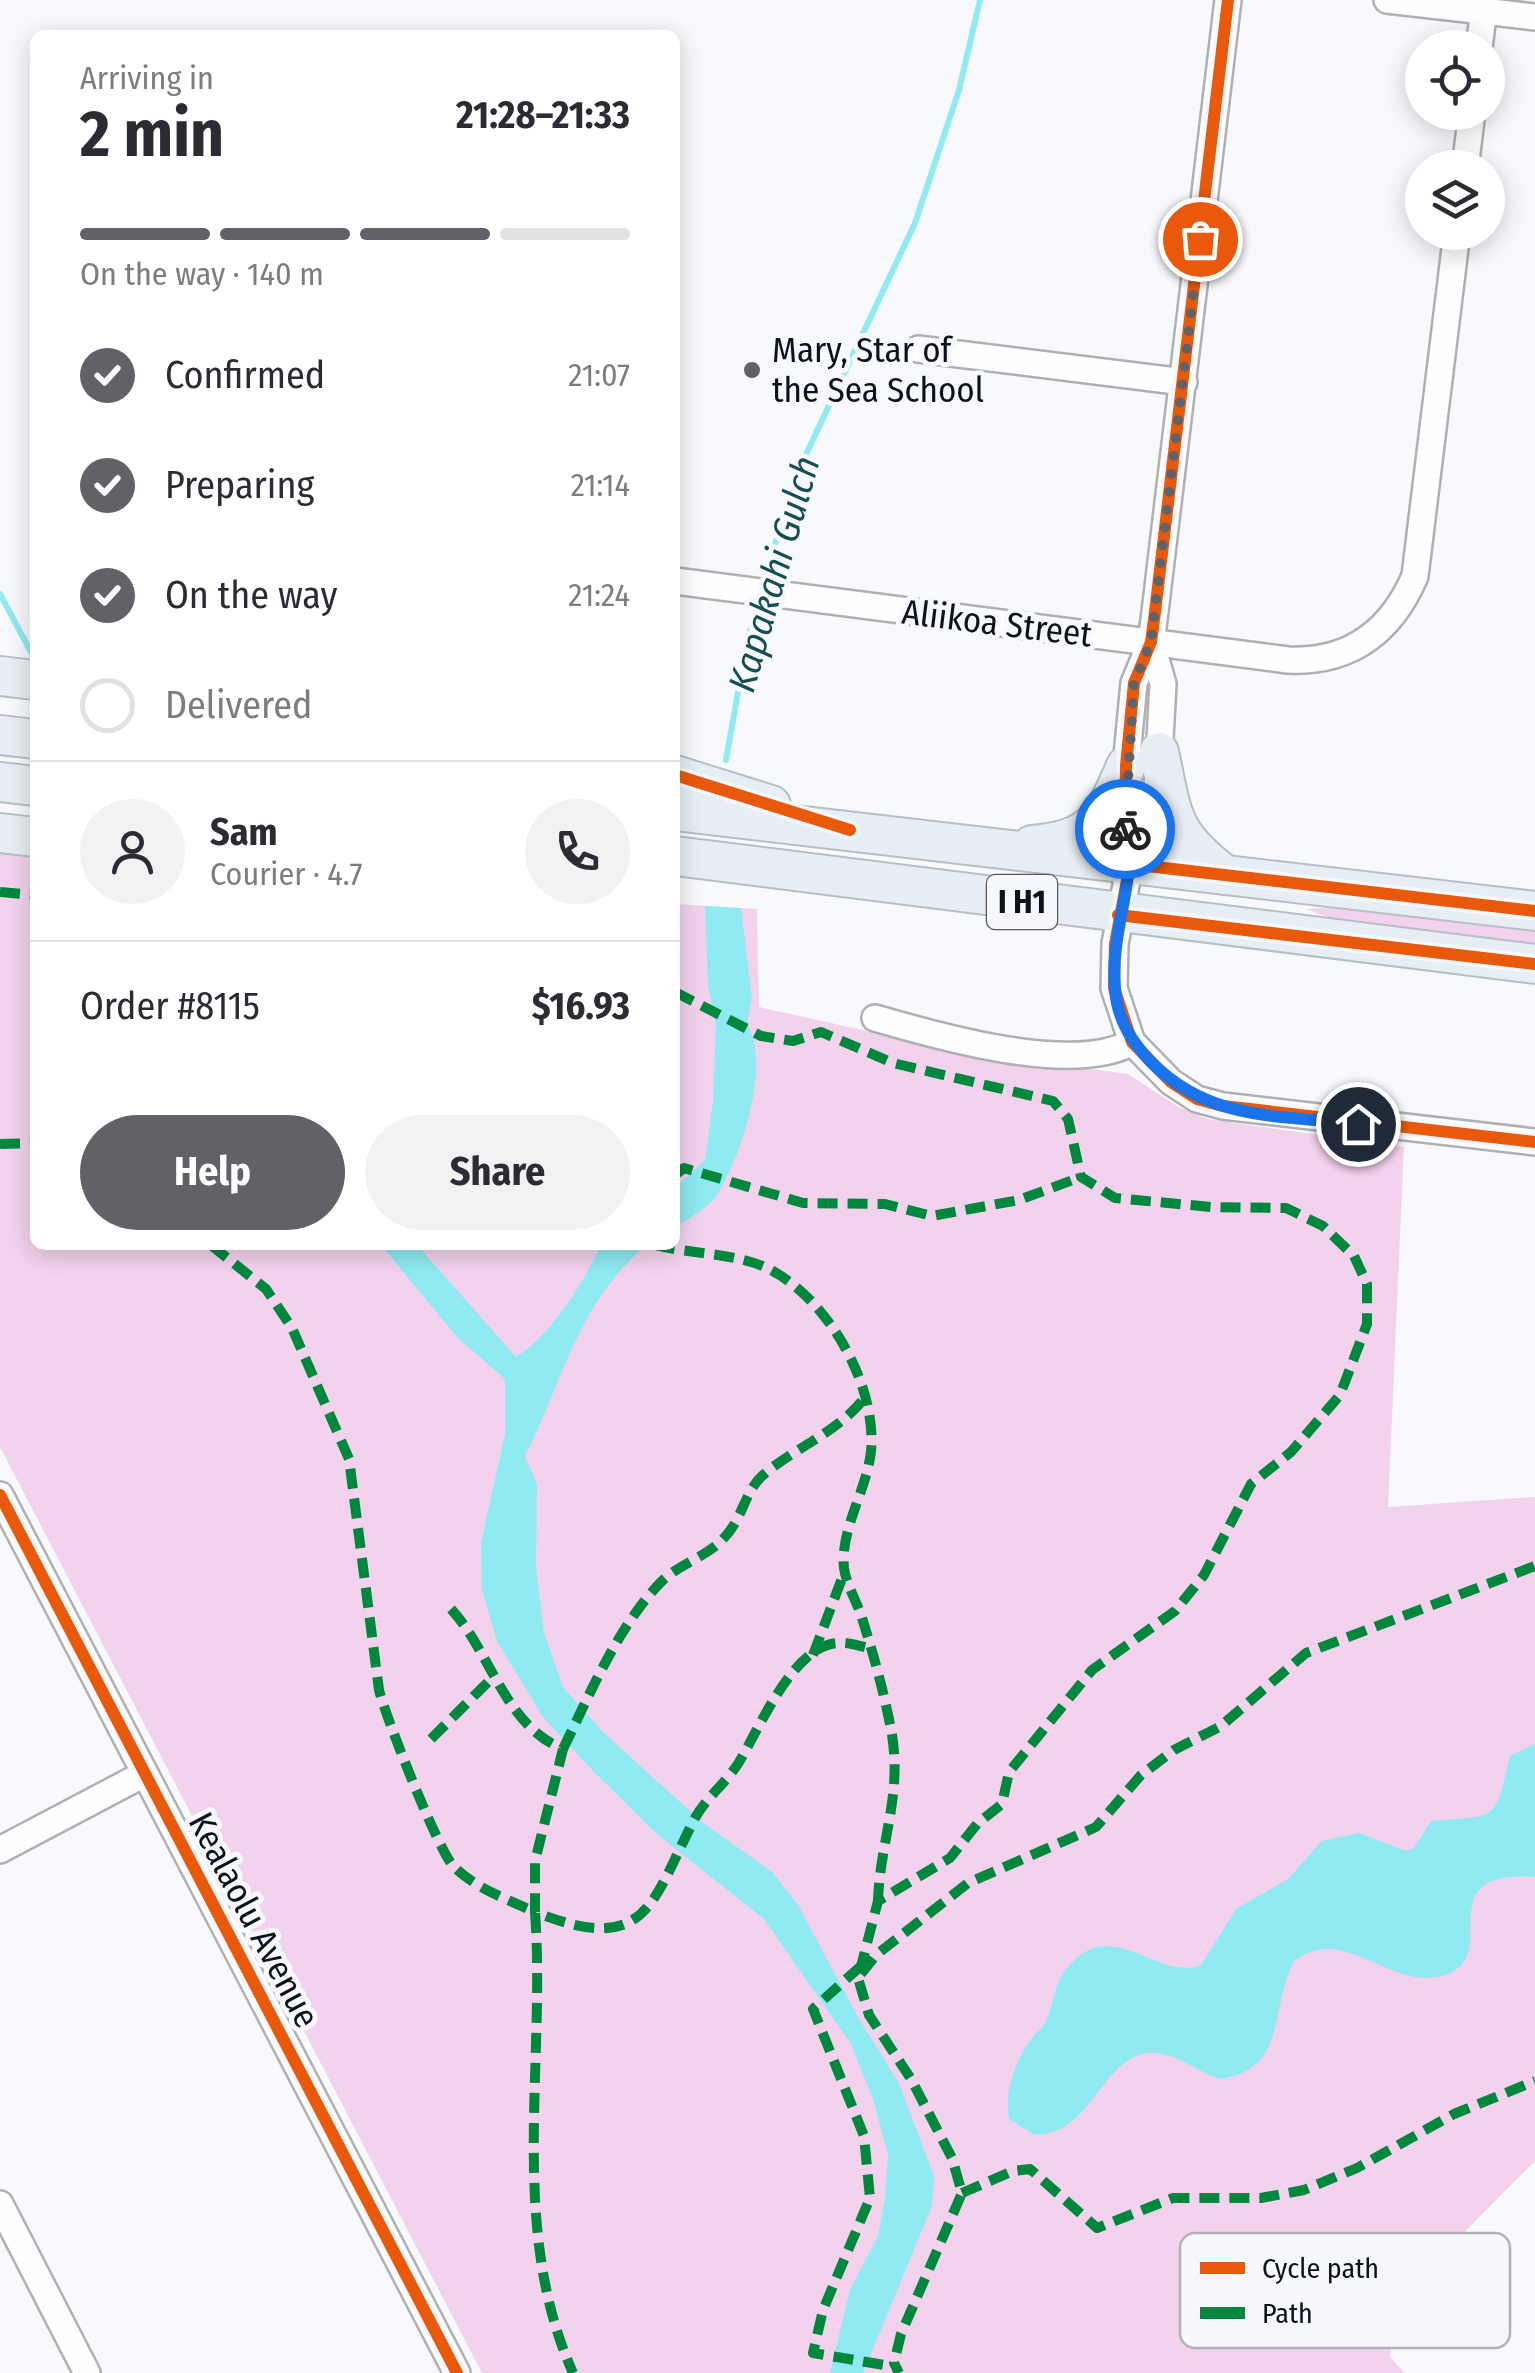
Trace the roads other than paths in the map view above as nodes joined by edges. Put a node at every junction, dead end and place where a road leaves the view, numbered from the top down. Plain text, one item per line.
1 (1228, 0) edge
2 (1387, 0) edge
3 (1484, 6) edge
4 (1535, 16) edge
5 (1456, 250) edge
6 (918, 349) dead end
7 (1184, 382) junction
8 (680, 582) edge
9 (1151, 642) junction
10 (0, 676) edge
11 (30, 679) edge
12 (0, 736) edge
13 (30, 739) edge
14 (1142, 759) junction
15 (680, 777) edge
16 (0, 782) edge
17 (30, 785) edge
18 (680, 811) edge
19 (850, 830) junction
20 (0, 833) edge
21 (30, 836) edge
22 (1000, 848) junction
23 (680, 857) edge
24 (1130, 864) junction
25 (1220, 874) junction
26 (680, 881) edge
27 (926, 890) junction
28 (1535, 911) edge
29 (1118, 914) junction
30 (1312, 937) junction
31 (1535, 964) edge
32 (875, 1018) dead end
33 (1132, 1042) junction
34 (1535, 1142) edge
35 (0, 1495) edge
36 (144, 1774) junction
37 (0, 1850) edge
38 (0, 2204) edge
39 (88, 2373) edge
40 (457, 2373) edge

1 - 7 street
2 - 3 street
3 - 4 street
5 - 9 street, Aliikoa Street
6 - 7 street
7 - 9 street
8 - 9 street, Aliikoa Street
9 - 14 street
9 - 14 street
10 - 11 highway
12 - 13 highway
14 - 22 highway
14 - 24 street
14 - 24 street
14 - 25 highway
15 - 19 highway
16 - 17 highway
18 - 19 highway, I H1
19 - 22 highway, I H1
20 - 21 highway
22 - 24 highway, I H1
23 - 27 highway, I H1
24 - 25 highway
24 - 29 street
25 - 28 highway
25 - 30 highway
26 - 27 highway
27 - 29 highway, I H1
29 - 30 highway
29 - 33 street
30 - 31 highway
32 - 33 street
33 - 34 street
35 - 36 street, Kealaolu Avenue
36 - 37 street
36 - 40 street, Kealaolu Avenue
38 - 39 street

